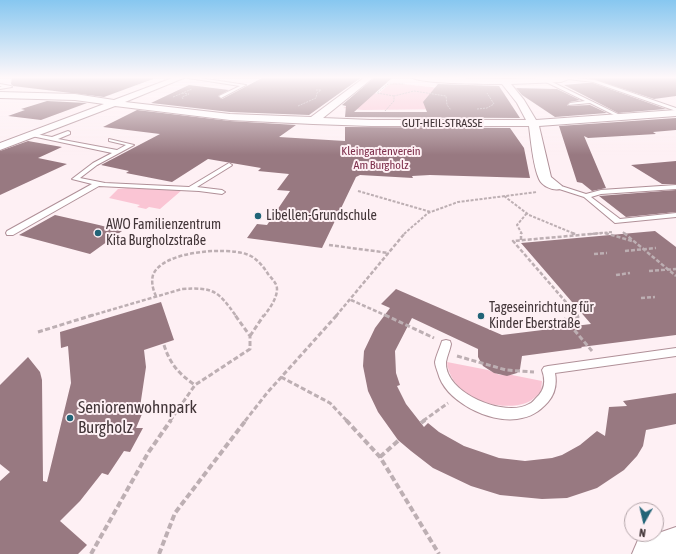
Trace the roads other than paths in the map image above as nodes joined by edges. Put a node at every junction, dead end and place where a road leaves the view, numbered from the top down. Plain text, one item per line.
1 (114, 103) joint
2 (337, 103) edge
3 (521, 103) edge
4 (583, 103) edge
5 (594, 103) edge
6 (656, 103) edge
7 (570, 104) dead end
8 (676, 110) edge
9 (676, 113) edge
10 (624, 118) junction
11 (313, 121) junction
12 (533, 123) junction
13 (68, 133) dead end
14 (30, 136) junction
15 (52, 139) junction
16 (111, 140) dead end
17 (0, 147) edge
18 (118, 152) junction
19 (229, 165) dead end
20 (97, 184) junction
21 (555, 186) joint
22 (676, 187) edge
23 (191, 188) junction
24 (222, 192) dead end
25 (586, 196) junction
26 (676, 215) edge
27 (10, 233) dead end
28 (444, 346) road end
29 (676, 352) edge
30 (676, 546) edge
31 (652, 554) edge

1 - 11 street, GUT-HEIL-STRASSE
1 - 14 street
2 - 11 street
3 - 12 street
4 - 7 lane
5 - 10 lane
6 - 8 lane
9 - 10 street, GUT-HEIL-STRASSE
10 - 12 street, GUT-HEIL-STRASSE
11 - 12 street, GUT-HEIL-STRASSE
12 - 21 street
13 - 15 lane
14 - 15 lane
14 - 17 street
15 - 18 lane
16 - 18 lane
18 - 20 lane
19 - 23 lane
20 - 23 lane
20 - 27 lane
21 - 25 lane
22 - 25 lane
23 - 24 lane
25 - 26 lane
28 - 29 lane
30 - 31 street

